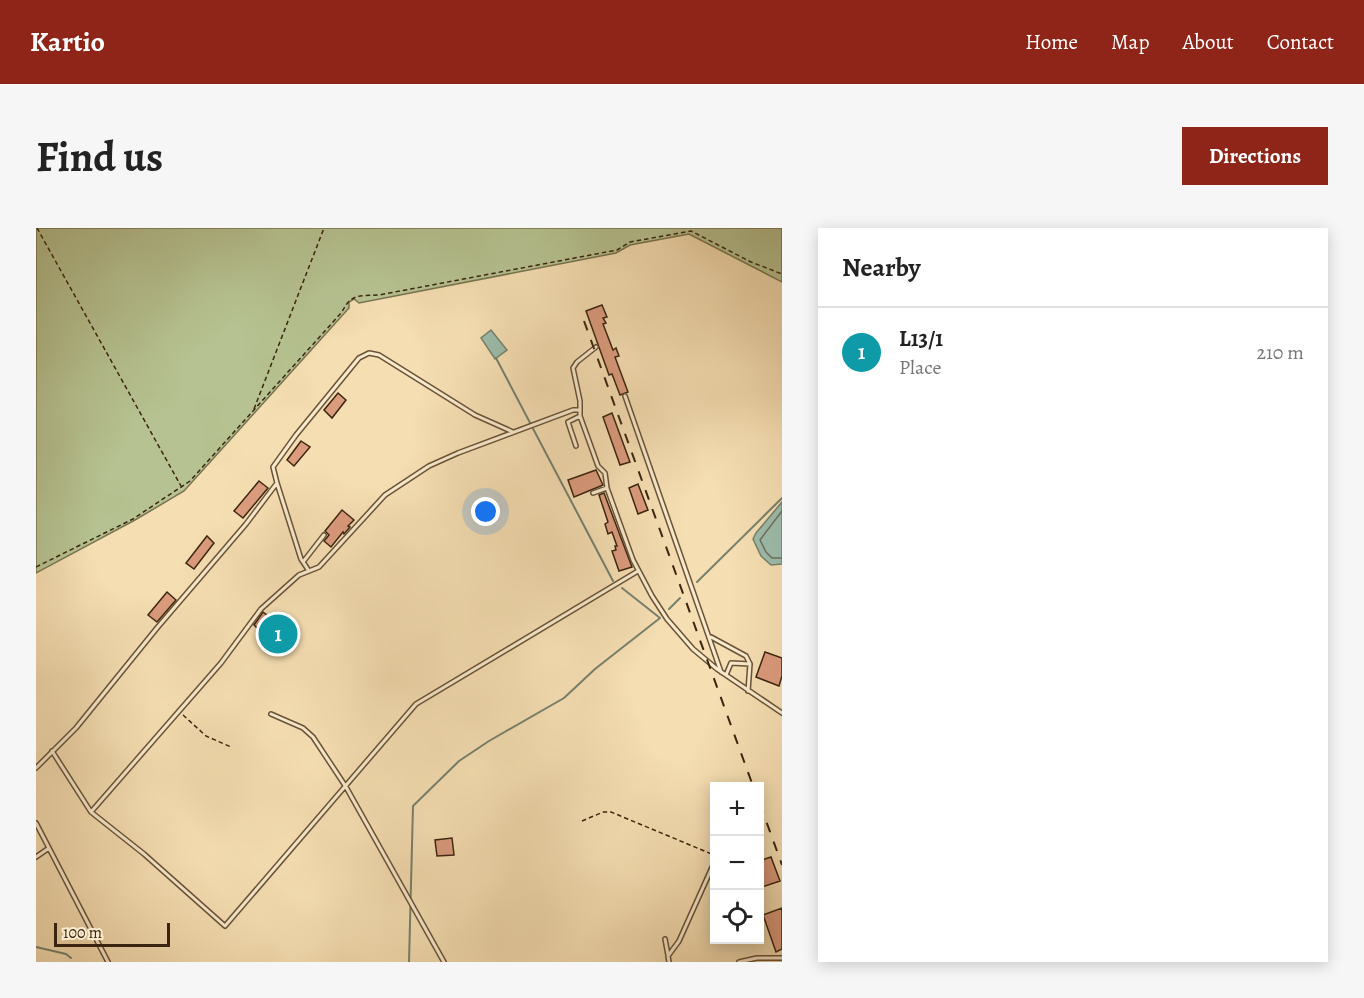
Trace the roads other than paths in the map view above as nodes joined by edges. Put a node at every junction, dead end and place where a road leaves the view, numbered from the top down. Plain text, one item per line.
1 (596, 346) dead end
2 (625, 396) dead end
3 (579, 410) junction
4 (580, 416) junction
5 (513, 432) junction
6 (576, 446) dead end
7 (277, 483) junction
8 (607, 488) junction
9 (593, 493) dead end
10 (324, 535) dead end
11 (303, 562) junction
12 (310, 571) junction
13 (638, 571) junction
14 (709, 636) junction
15 (750, 664) junction
16 (724, 674) junction
17 (748, 691) junction
18 (782, 713) edge
19 (271, 714) dead end
20 (52, 752) junction
21 (36, 768) edge
22 (346, 787) junction
23 (91, 812) junction
24 (36, 823) edge
25 (49, 848) junction
26 (36, 857) edge
27 (710, 872) edge
28 (666, 939) dead end
29 (668, 956) junction
30 (782, 958) edge
31 (108, 962) edge
32 (444, 962) edge
33 (669, 962) edge
34 (739, 962) edge

1 - 3 lane
2 - 14 lane
3 - 4 lane
3 - 5 lane
4 - 6 lane
4 - 8 lane
5 - 7 lane
5 - 12 lane
7 - 11 lane
7 - 20 lane
8 - 9 lane
8 - 13 lane
10 - 11 lane
11 - 12 lane
12 - 23 lane
13 - 16 lane
13 - 22 lane
14 - 15 lane
14 - 16 lane
15 - 16 lane
15 - 17 lane
16 - 17 lane
17 - 18 lane
19 - 22 lane
20 - 21 lane
20 - 23 lane
22 - 23 lane
22 - 32 lane
24 - 25 lane
25 - 26 lane
25 - 31 lane
27 - 29 lane
28 - 29 lane
29 - 33 lane
30 - 34 lane

